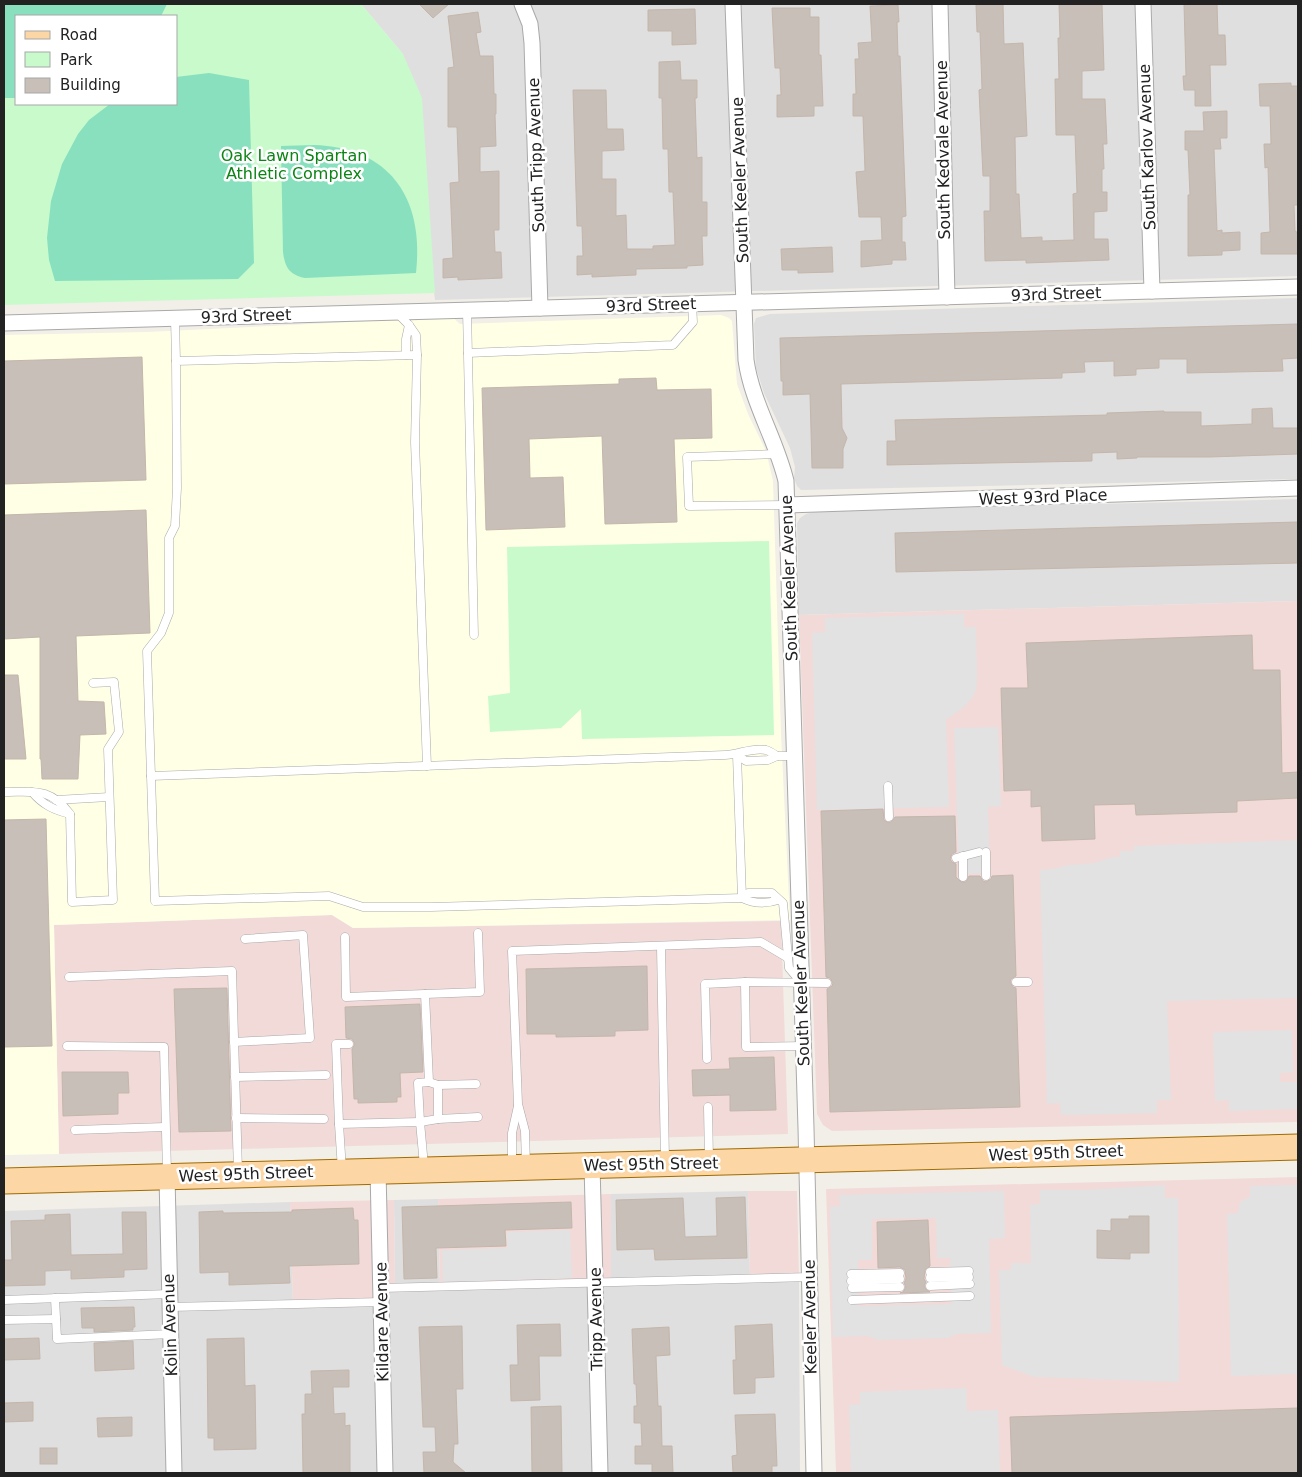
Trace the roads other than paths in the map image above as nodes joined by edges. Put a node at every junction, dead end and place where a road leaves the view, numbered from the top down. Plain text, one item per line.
1 (522, 4) edge
2 (734, 4) edge
3 (940, 4) edge
4 (1143, 4) edge
5 (1298, 287) edge
6 (1152, 291) junction
7 (947, 297) junction
8 (744, 302) junction
9 (692, 304) junction
10 (540, 308) junction
11 (468, 310) junction
12 (396, 312) junction
13 (175, 318) junction
14 (4, 323) edge
15 (409, 325) junction
16 (468, 353) junction
17 (406, 355) junction
18 (417, 355) junction
19 (176, 361) junction
20 (778, 454) junction
21 (1298, 488) edge
22 (787, 505) junction
23 (474, 635) dead end
24 (93, 683) dead end
25 (737, 755) junction
26 (794, 756) junction
27 (427, 766) junction
28 (151, 776) junction
29 (888, 786) dead end
30 (4, 792) edge
31 (32, 792) junction
32 (110, 797) junction
33 (56, 800) junction
34 (70, 814) junction
35 (889, 817) dead end
36 (986, 876) dead end
37 (963, 877) dead end
38 (742, 898) junction
39 (478, 934) dead end
40 (345, 937) dead end
41 (245, 939) dead end
42 (661, 947) junction
43 (788, 958) junction
44 (70, 977) dead end
45 (745, 982) junction
46 (1016, 982) dead end
47 (1028, 982) dead end
48 (801, 983) junction
49 (826, 983) dead end
50 (425, 994) junction
51 (234, 1042) junction
52 (349, 1044) dead end
53 (67, 1046) dead end
54 (803, 1046) junction
55 (707, 1059) dead end
56 (326, 1075) dead end
57 (235, 1077) junction
58 (429, 1082) junction
59 (476, 1084) dead end
60 (438, 1085) junction
61 (518, 1104) junction
62 (708, 1107) dead end
63 (478, 1117) dead end
64 (236, 1118) junction
65 (324, 1119) dead end
66 (438, 1119) junction
67 (420, 1122) junction
68 (339, 1124) junction
69 (165, 1127) junction
70 (75, 1130) dead end
71 (1298, 1147) edge
72 (807, 1160) junction
73 (709, 1162) junction
74 (665, 1164) junction
75 (592, 1165) junction
76 (519, 1167) junction
77 (424, 1170) junction
78 (378, 1171) junction
79 (342, 1172) junction
80 (238, 1175) junction
81 (167, 1177) junction
82 (4, 1181) edge
83 (810, 1277) junction
84 (969, 1277) joint
85 (900, 1280) joint
86 (595, 1282) junction
87 (381, 1295) junction
88 (970, 1296) dead end
89 (55, 1298) junction
90 (4, 1300) edge
91 (852, 1300) dead end
92 (170, 1301) junction
93 (56, 1319) junction
94 (4, 1320) edge
95 (171, 1334) junction
96 (174, 1473) edge
97 (385, 1473) edge
98 (600, 1473) edge
99 (814, 1473) edge

1 - 10 street, South Tripp Avenue
2 - 8 street, South Keeler Avenue
3 - 7 street, South Kedvale Avenue
4 - 6 street, South Karlov Avenue
5 - 6 street, 93rd Street
6 - 7 street, 93rd Street
7 - 8 street, 93rd Street
8 - 9 street, 93rd Street
8 - 20 street, South Keeler Avenue
9 - 10 street, 93rd Street
9 - 16 lane
10 - 11 street, 93rd Street
11 - 12 street, 93rd Street
11 - 16 lane
12 - 13 street, 93rd Street
12 - 15 lane
13 - 14 street, 93rd Street
13 - 19 lane
15 - 17 lane
15 - 18 lane
16 - 23 lane
17 - 18 lane
17 - 19 lane
18 - 27 lane
19 - 28 lane
20 - 22 street, South Keeler Avenue
20 - 22 lane
21 - 22 street, West 93rd Place
22 - 26 street, South Keeler Avenue
24 - 32 lane
25 - 26 lane
25 - 27 lane
25 - 38 lane
26 - 48 street, South Keeler Avenue
27 - 28 lane
28 - 38 lane
29 - 35 lane
30 - 31 lane
31 - 33 lane
31 - 34 lane
32 - 33 lane
32 - 34 lane
33 - 34 lane
36 - 37 lane
38 - 43 lane
39 - 50 lane
40 - 50 lane
41 - 51 lane
42 - 43 lane
42 - 61 lane
42 - 74 lane
43 - 48 lane
44 - 51 lane
45 - 48 lane
45 - 54 lane
45 - 55 lane
46 - 47 lane
48 - 49 lane
48 - 54 street, South Keeler Avenue
50 - 58 lane
51 - 57 lane
52 - 68 lane
53 - 69 lane
54 - 72 street, South Keeler Avenue
56 - 57 lane
57 - 64 lane
58 - 60 lane
58 - 67 lane
59 - 60 lane
60 - 66 lane
61 - 76 lane
61 - 76 lane
62 - 73 lane
63 - 66 lane
64 - 65 lane
64 - 80 lane
66 - 67 lane
67 - 68 lane
67 - 77 lane
68 - 79 lane
69 - 70 lane
69 - 81 lane
71 - 72 main road, West 95th Street
72 - 73 main road, West 95th Street
72 - 83 street, Keeler Avenue
73 - 74 main road, West 95th Street
74 - 75 main road, West 95th Street
75 - 76 main road, West 95th Street
75 - 86 street, Tripp Avenue
76 - 77 main road, West 95th Street
77 - 78 main road, West 95th Street
78 - 79 main road, West 95th Street
78 - 87 street, Kildare Avenue
79 - 80 main road, West 95th Street
80 - 81 main road, West 95th Street
81 - 82 main road, West 95th Street
81 - 92 street, Kolin Avenue
83 - 86 lane
83 - 99 street, Keeler Avenue
84 - 84 lane
85 - 85 lane
86 - 87 lane
86 - 98 street, Tripp Avenue
87 - 92 lane
87 - 97 street, Kildare Avenue
88 - 91 lane
89 - 90 lane
89 - 92 lane
89 - 93 lane
92 - 95 street, Kolin Avenue
93 - 94 lane
93 - 95 lane
95 - 96 street, Kolin Avenue

